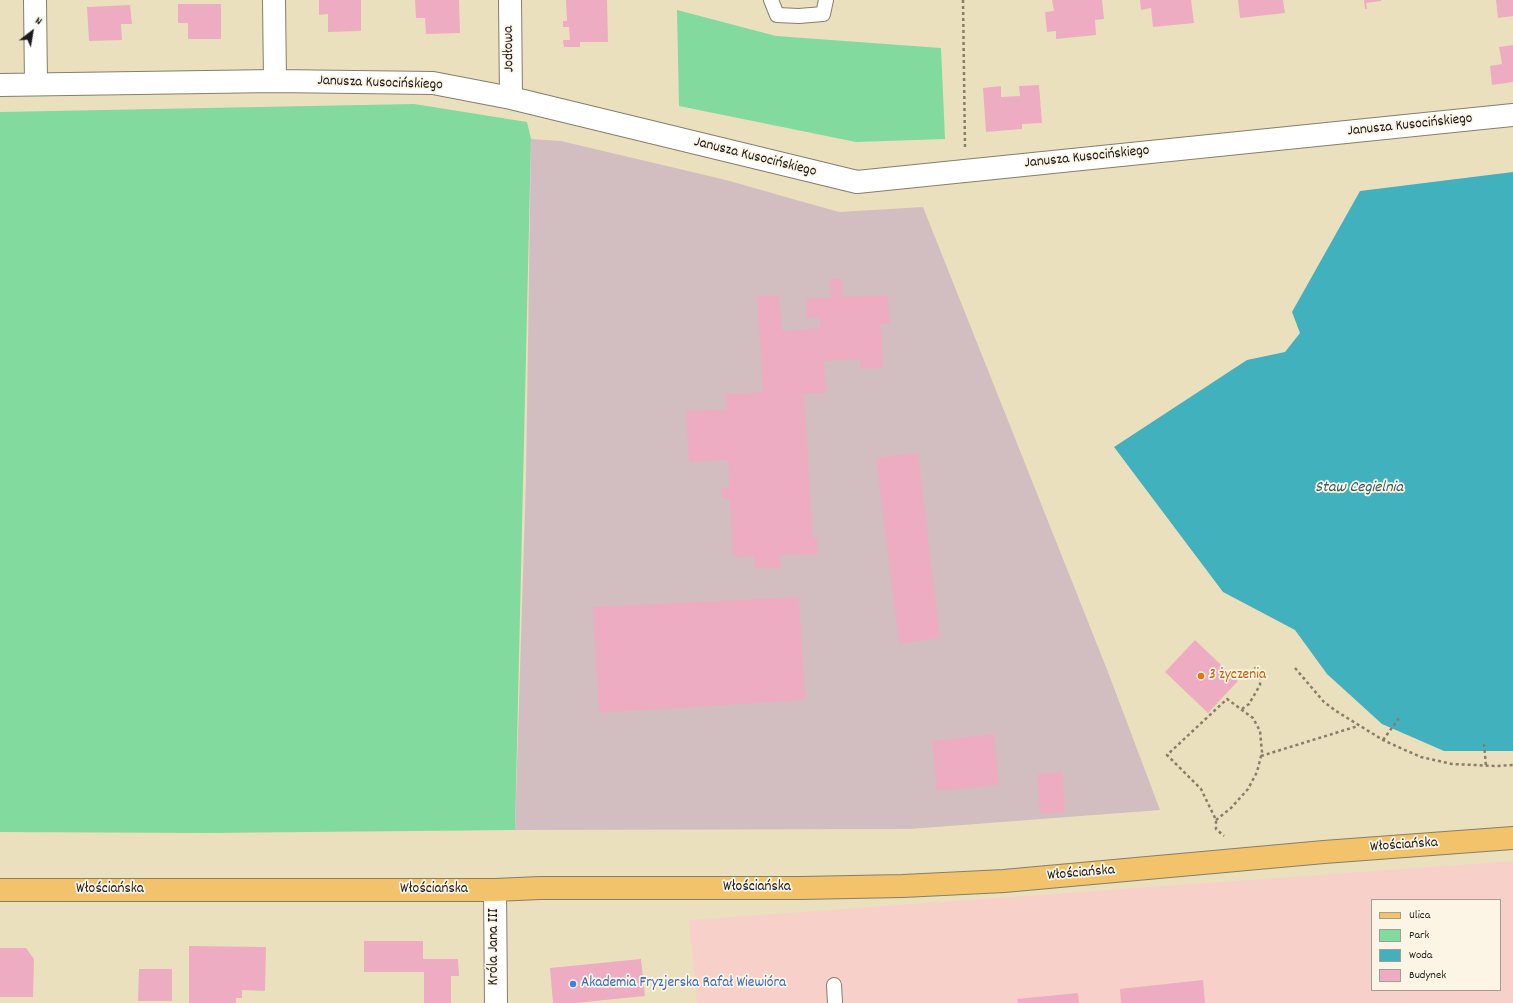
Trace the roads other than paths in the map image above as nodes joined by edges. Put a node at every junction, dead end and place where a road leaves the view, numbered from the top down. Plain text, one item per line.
1 (35, 0) edge
2 (274, 0) edge
3 (510, 0) edge
4 (771, 0) edge
5 (826, 0) edge
6 (275, 81) junction
7 (36, 84) junction
8 (0, 85) edge
9 (511, 98) junction
10 (1513, 115) edge
11 (1513, 838) edge
12 (0, 890) edge
13 (495, 890) junction
14 (834, 984) dead end
15 (496, 1003) edge
16 (835, 1003) edge

1 - 7 street
2 - 6 street
3 - 9 street, Jodłowa
4 - 5 lane
6 - 7 street, Janusza Kusocińskiego
6 - 9 street, Janusza Kusocińskiego
7 - 8 street, Janusza Kusocińskiego
9 - 10 street, Janusza Kusocińskiego
11 - 13 main road, Włościańska
12 - 13 main road, Włościańska
13 - 15 street, Króla Jana III
14 - 16 lane

